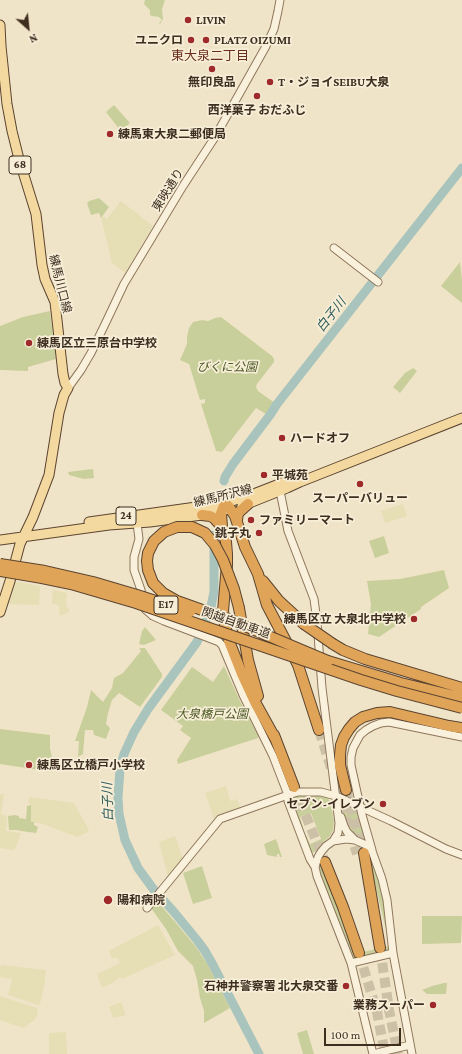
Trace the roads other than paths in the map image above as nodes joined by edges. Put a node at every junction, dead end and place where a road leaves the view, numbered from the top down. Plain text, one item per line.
1 (280, 0) edge
2 (0, 25) edge
3 (334, 248) dead end
4 (378, 282) dead end
5 (68, 388) junction
6 (462, 412) edge
7 (462, 418) edge
8 (279, 488) junction
9 (248, 504) junction
10 (226, 507) junction
11 (202, 515) junction
12 (237, 520) junction
13 (137, 523) junction
14 (222, 527) junction
15 (0, 534) edge
16 (25, 534) junction
17 (0, 540) edge
18 (0, 564) edge
19 (0, 571) edge
20 (258, 574) junction
21 (0, 612) edge
22 (328, 661) junction
23 (462, 688) edge
24 (462, 698) edge
25 (462, 708) edge
26 (462, 728) edge
27 (319, 730) tunnel mouth
28 (462, 737) edge
29 (276, 740) junction
30 (346, 790) tunnel mouth
31 (291, 791) junction
32 (336, 796) junction
33 (361, 807) junction
34 (355, 840) junction
35 (333, 842) junction
36 (364, 853) junction
37 (462, 855) edge
38 (325, 862) tunnel mouth
39 (315, 867) junction
40 (147, 908) dead end
41 (380, 948) tunnel mouth
42 (359, 953) tunnel mouth
43 (394, 953) junction
44 (351, 963) junction
45 (410, 1045) junction
46 (373, 1054) edge
47 (412, 1054) edge

1 - 5 street, 東映通り
2 - 5 main road, 練馬川口線 / 68
3 - 4 street
5 - 16 main road
6 - 8 main road, 練馬所沢線 / 24
7 - 8 main road, 練馬所沢線 / 24
8 - 9 main road, 練馬所沢線 / 24
8 - 10 main road, 練馬所沢線 / 24
8 - 32 street
9 - 10 main road, 練馬所沢線 / 24
9 - 12 highway
10 - 11 main road, 練馬所沢線 / 24
10 - 12 highway
10 - 14 highway
10 - 16 main road, 練馬所沢線 / 24
11 - 13 main road, 練馬所沢線 / 24
11 - 14 highway
12 - 20 highway
13 - 16 main road, 練馬所沢線 / 24
13 - 31 street
14 - 29 highway
15 - 16 main road, 練馬所沢線 / 24
16 - 17 main road, 練馬所沢線 / 24
16 - 21 main road
18 - 22 highway, 関越自動車道 / E17, bridge
19 - 25 highway, 関越自動車道 / E17, bridge
20 - 23 highway, bridge
20 - 27 highway
22 - 24 highway, 関越自動車道 / E17
22 - 29 highway, bridge
26 - 30 highway
28 - 33 street
29 - 31 highway
31 - 32 street
31 - 39 street
31 - 40 street
32 - 33 street
32 - 34 street
32 - 35 street
33 - 36 street
33 - 37 street
34 - 35 street
34 - 36 street
35 - 39 street
36 - 41 highway
36 - 43 street
38 - 42 highway
39 - 44 street
43 - 44 street
43 - 45 street
44 - 46 street
45 - 46 street
45 - 47 street

